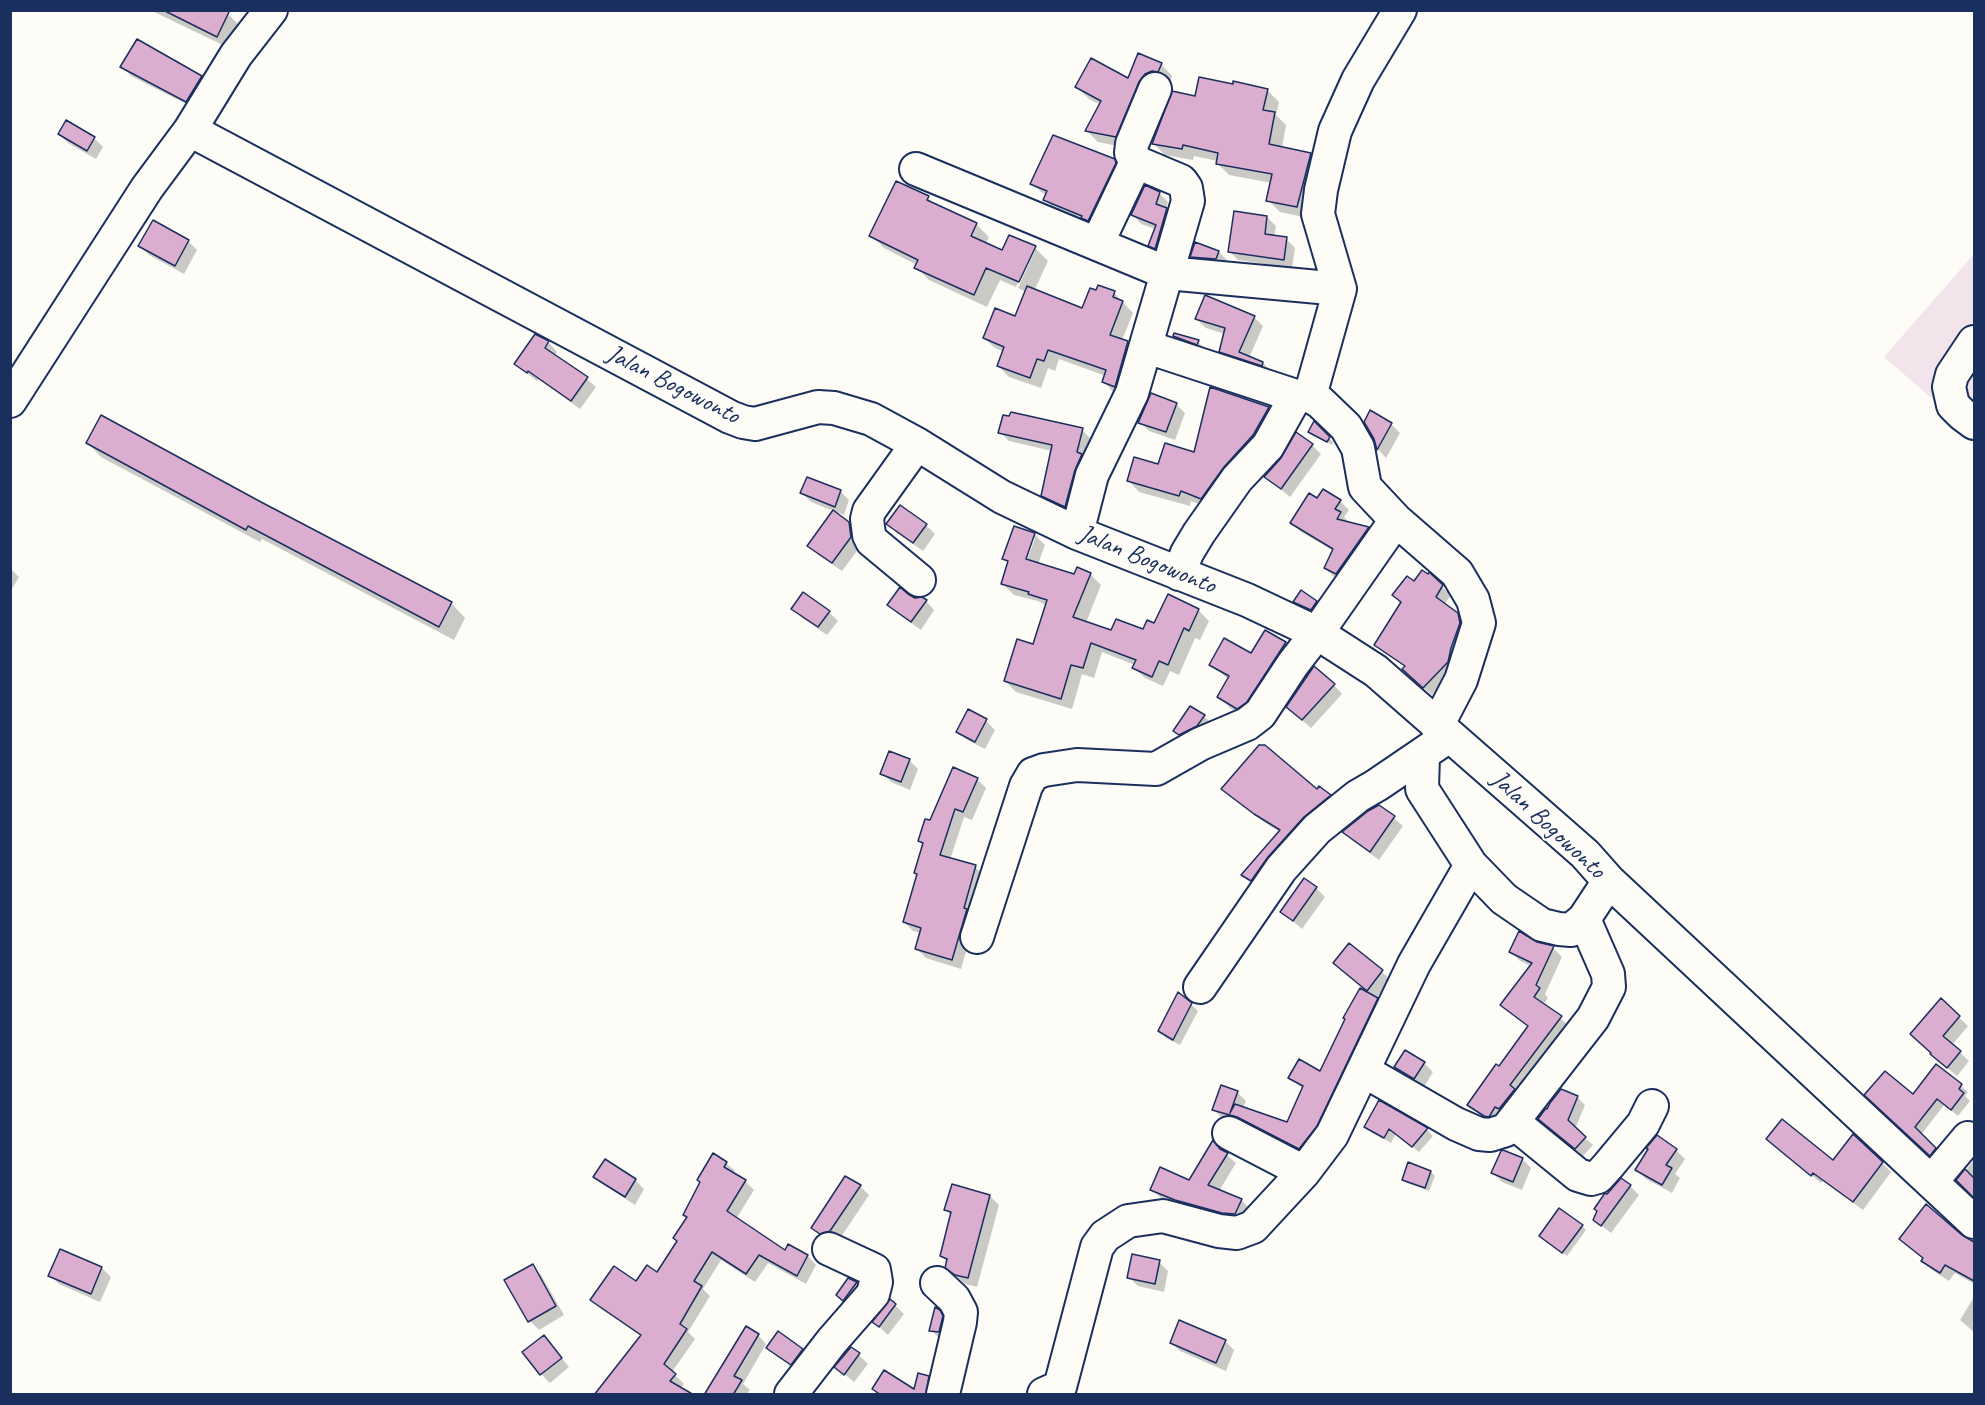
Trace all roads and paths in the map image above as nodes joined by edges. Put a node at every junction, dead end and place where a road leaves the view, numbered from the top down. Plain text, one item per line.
1 (271, 10) edge
2 (1400, 10) edge
3 (1155, 89) dead end
4 (190, 130) junction
5 (1136, 162) junction
6 (916, 169) dead end
7 (1098, 244) junction
8 (1167, 273) junction
9 (1340, 290) junction
10 (1974, 342) edge
11 (1147, 347) junction
12 (1303, 396) junction
13 (10, 401) edge
14 (1974, 423) edge
15 (917, 444) junction
16 (1396, 519) junction
17 (1077, 533) junction
18 (1179, 574) junction
19 (920, 580) dead end
20 (1317, 633) junction
21 (1443, 731) junction
22 (1423, 755) junction
23 (1471, 865) junction
24 (1609, 881) junction
25 (1584, 919) junction
26 (976, 937) dead end
27 (1200, 987) dead end
28 (1364, 1071) junction
29 (1652, 1106) dead end
30 (1513, 1122) junction
31 (1228, 1133) dead end
32 (1968, 1137) dead end
33 (1304, 1172) junction
34 (1931, 1182) junction
35 (1974, 1222) edge
36 (829, 1249) dead end
37 (937, 1283) dead end
38 (800, 1393) edge
39 (943, 1395) edge
40 (1044, 1395) edge

1 - 4 street
2 - 9 street
3 - 5 street
4 - 13 street
4 - 15 street, Jalan Bogowonto
5 - 7 street
5 - 8 street
6 - 7 street
7 - 8 street
8 - 9 street
8 - 11 street
9 - 12 street
10 - 14 street
11 - 12 street
11 - 17 street
12 - 16 street
12 - 18 street
15 - 17 street, Jalan Bogowonto
15 - 19 street
16 - 20 street
16 - 21 street
17 - 18 street, Jalan Bogowonto
18 - 20 street, Jalan Bogowonto
20 - 21 street, Jalan Bogowonto
20 - 26 street
21 - 22 street
21 - 24 street, Jalan Bogowonto
22 - 23 street
22 - 27 street
23 - 25 street
23 - 28 street
24 - 25 street
24 - 34 street, Jalan Bogowonto
25 - 30 street
28 - 30 street
28 - 33 street
29 - 30 street
31 - 33 street
32 - 34 street
33 - 40 street
34 - 35 street, Jalan Bogowonto
36 - 38 street
37 - 39 street

